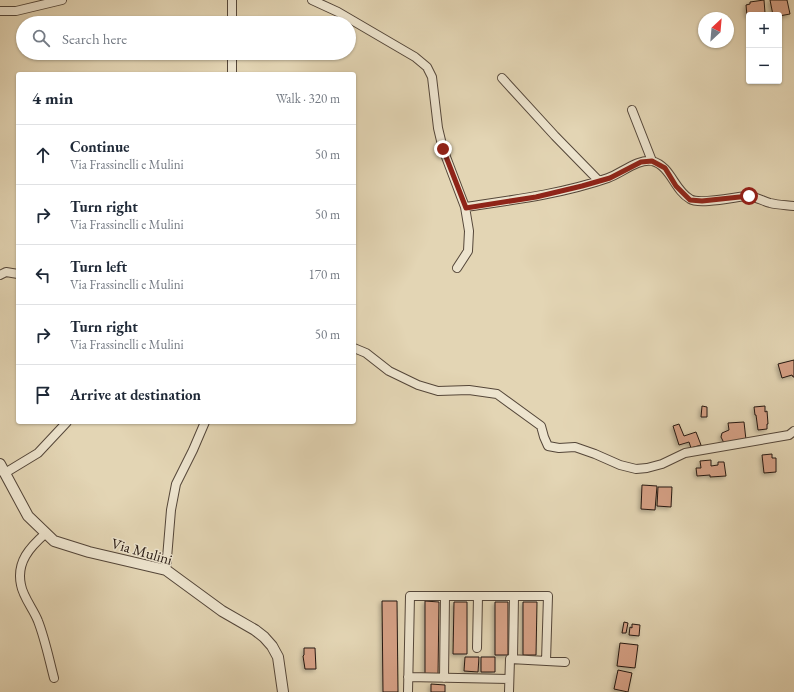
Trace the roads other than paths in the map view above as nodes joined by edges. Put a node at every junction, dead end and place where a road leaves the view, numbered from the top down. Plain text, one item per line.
1 (62, 0) edge
2 (232, 0) edge
3 (312, 0) edge
4 (0, 11) edge
5 (232, 16) edge
6 (345, 16) edge
7 (356, 23) edge
8 (232, 60) edge
9 (232, 72) edge
10 (502, 78) dead end
11 (632, 110) dead end
12 (652, 161) junction
13 (599, 181) junction
14 (794, 206) edge
15 (466, 208) junction
16 (457, 268) dead end
17 (16, 274) edge
18 (0, 275) edge
19 (356, 349) edge
20 (65, 424) edge
21 (203, 424) edge
22 (794, 431) edge
23 (0, 464) edge
24 (3, 472) edge
25 (46, 533) junction
26 (166, 570) junction
27 (445, 596) junction
28 (478, 596) junction
29 (514, 596) junction
30 (477, 648) dead end
31 (513, 659) junction
32 (546, 661) junction
33 (565, 662) dead end
34 (54, 678) dead end
35 (408, 678) junction
36 (444, 678) junction
37 (510, 679) junction
38 (283, 692) edge
39 (408, 692) edge
40 (509, 692) edge

1 - 4 street
2 - 5 street
3 - 6 street
7 - 15 street
8 - 9 street
10 - 13 street
11 - 12 street
12 - 13 street
12 - 14 street
13 - 15 street
15 - 16 street
17 - 18 street
19 - 22 street
20 - 24 street
21 - 26 street
23 - 24 street, Via Mulini
24 - 25 street, Via Mulini
25 - 26 street, Via Mulini
25 - 34 street
26 - 38 street, Via Mulini
27 - 28 street
27 - 35 street
27 - 36 street
28 - 29 street
28 - 30 street
29 - 31 street
29 - 32 street
31 - 32 street
31 - 37 street
32 - 33 street
35 - 36 street
35 - 39 street
36 - 37 street
37 - 40 street

